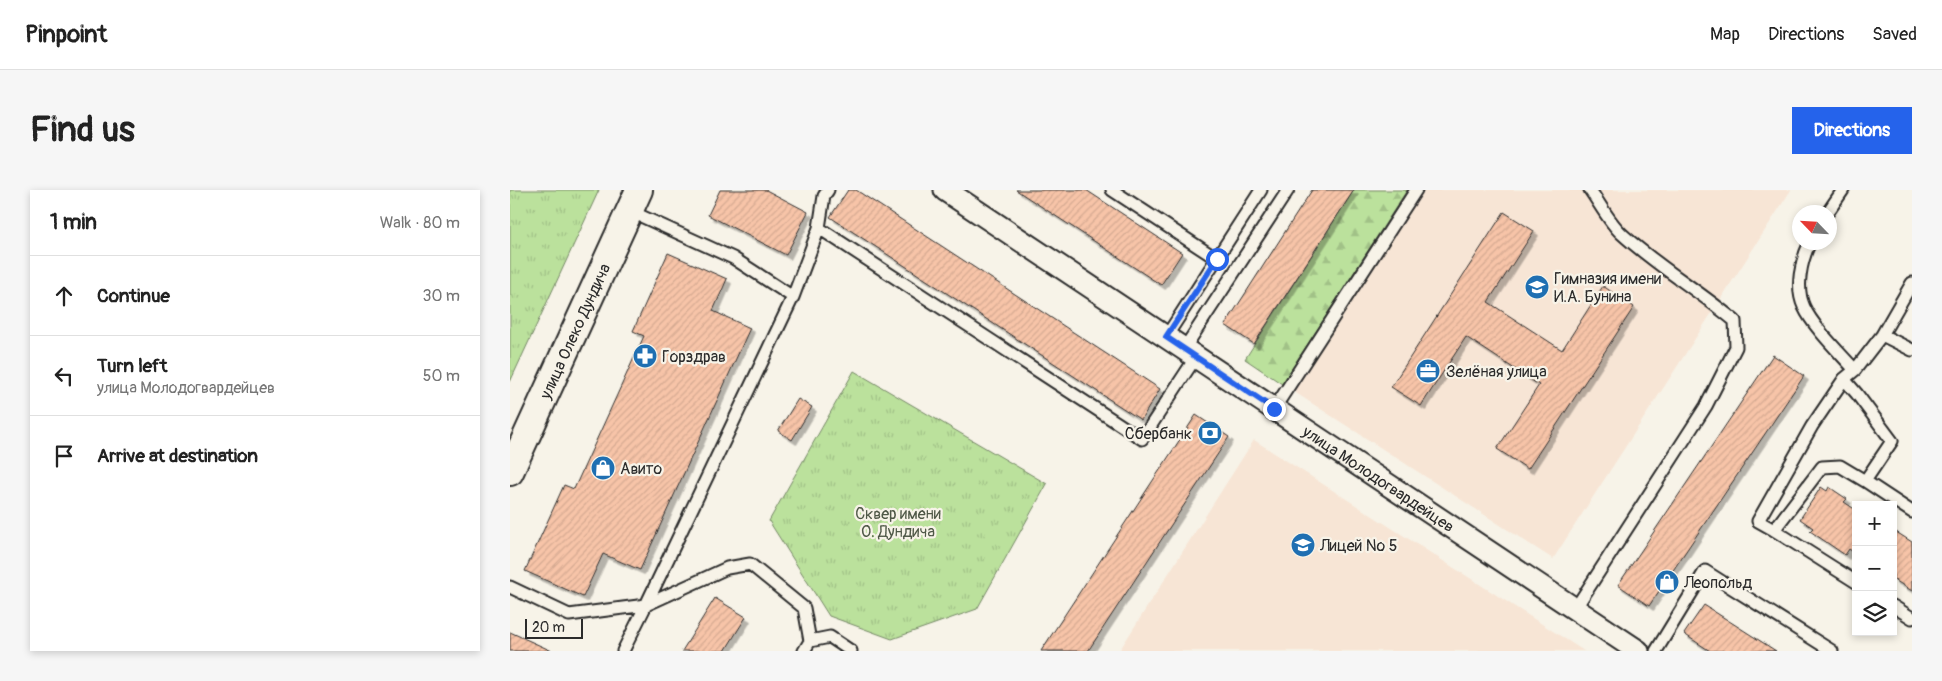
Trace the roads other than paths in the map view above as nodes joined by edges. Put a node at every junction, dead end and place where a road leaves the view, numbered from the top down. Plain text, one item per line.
1 (828, 190) edge
2 (945, 190) edge
3 (1112, 190) edge
4 (1262, 190) edge
5 (1288, 190) edge
6 (1416, 190) edge
7 (1590, 190) edge
8 (1843, 190) edge
9 (635, 200) edge
10 (1833, 205) edge
11 (819, 228) junction
12 (1808, 250) edge
13 (1217, 259) junction
14 (1912, 283) edge
15 (793, 297) junction
16 (1882, 335) junction
17 (1166, 337) junction
18 (1912, 350) edge
19 (1190, 353) junction
20 (1855, 370) junction
21 (1844, 379) junction
22 (1274, 409) junction
23 (510, 472) edge
24 (1865, 481) junction
25 (1912, 512) edge
26 (1774, 530) junction
27 (1852, 579) edge
28 (510, 587) edge
29 (646, 606) junction
30 (1575, 609) junction
31 (1897, 609) edge
32 (1912, 618) edge
33 (807, 646) edge
34 (623, 651) edge
35 (851, 651) edge
36 (1638, 651) edge
37 (1656, 651) edge
38 (1832, 651) edge

1 - 11 lane
2 - 17 street, улица Молодогвардейцев
3 - 13 lane
4 - 13 lane
5 - 19 lane
6 - 22 lane
7 - 30 lane
8 - 10 lane
9 - 15 lane
9 - 23 street, улица Олеко Дундича
11 - 15 lane
11 - 19 lane
12 - 20 lane
13 - 17 lane
14 - 16 lane
15 - 29 lane
16 - 18 lane
16 - 20 lane
17 - 19 street, улица Молодогвардейцев
19 - 22 street, улица Молодогвардейцев
20 - 21 lane
21 - 24 lane
21 - 26 lane
22 - 30 street, улица Молодогвардейцев
24 - 25 lane
24 - 26 lane
26 - 27 lane
28 - 29 lane
29 - 33 lane
29 - 34 lane
30 - 36 street, улица Молодогвардейцев
31 - 32 lane
33 - 35 lane
37 - 38 lane

